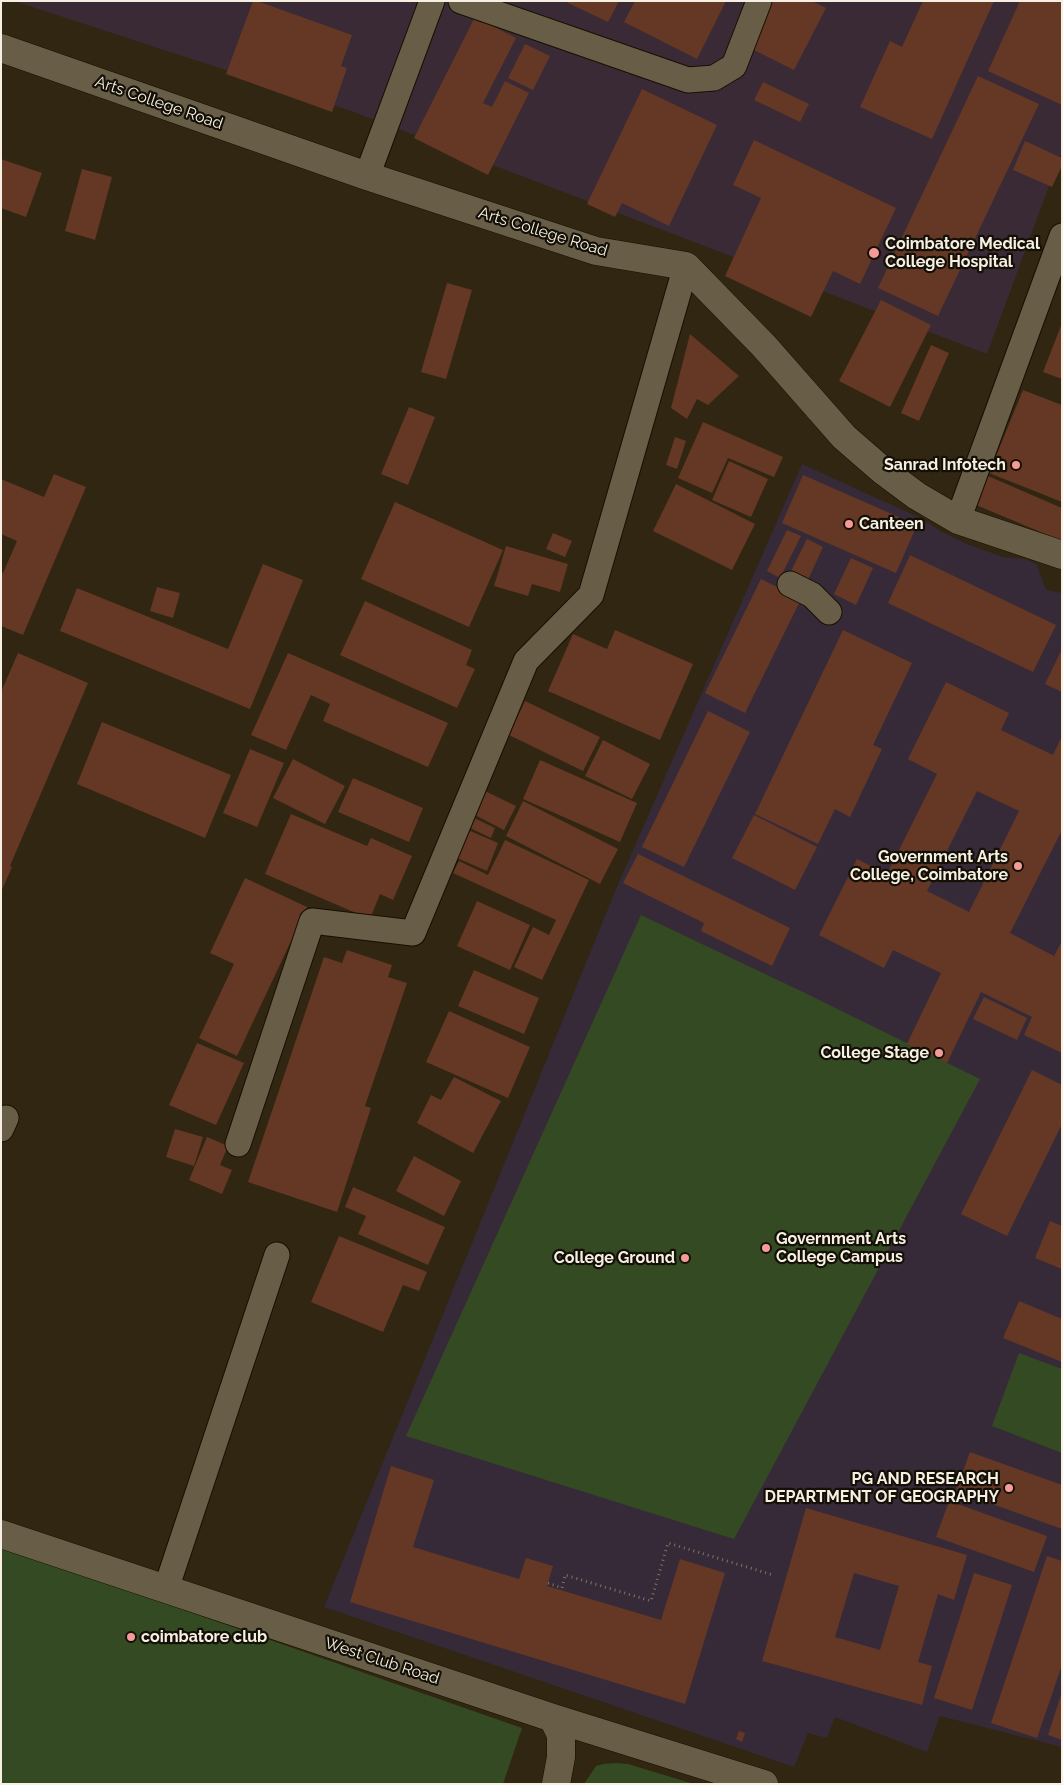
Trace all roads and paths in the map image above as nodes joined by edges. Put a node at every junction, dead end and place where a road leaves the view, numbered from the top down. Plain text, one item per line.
1 (432, 1) edge
2 (461, 1) edge
3 (759, 1) edge
4 (1, 48) edge
5 (367, 176) junction
6 (1062, 236) edge
7 (686, 266) junction
8 (958, 520) junction
9 (1062, 555) edge
10 (790, 584) dead end
11 (829, 612) dead end
12 (238, 1144) dead end
13 (277, 1255) dead end
14 (1, 1534) edge
15 (772, 1575) dead end
16 (548, 1583) dead end
17 (166, 1589) junction
18 (553, 1718) junction
19 (752, 1782) edge
20 (556, 1784) edge

1 - 5 street
2 - 3 street
4 - 5 street, Arts College Road
5 - 7 street, Arts College Road
6 - 8 street
7 - 8 street
7 - 12 street
8 - 9 street
10 - 11 street
13 - 17 street
14 - 17 street, West Club Road
15 - 16 path
17 - 18 street, West Club Road
18 - 19 street, West Club Road
18 - 20 street

